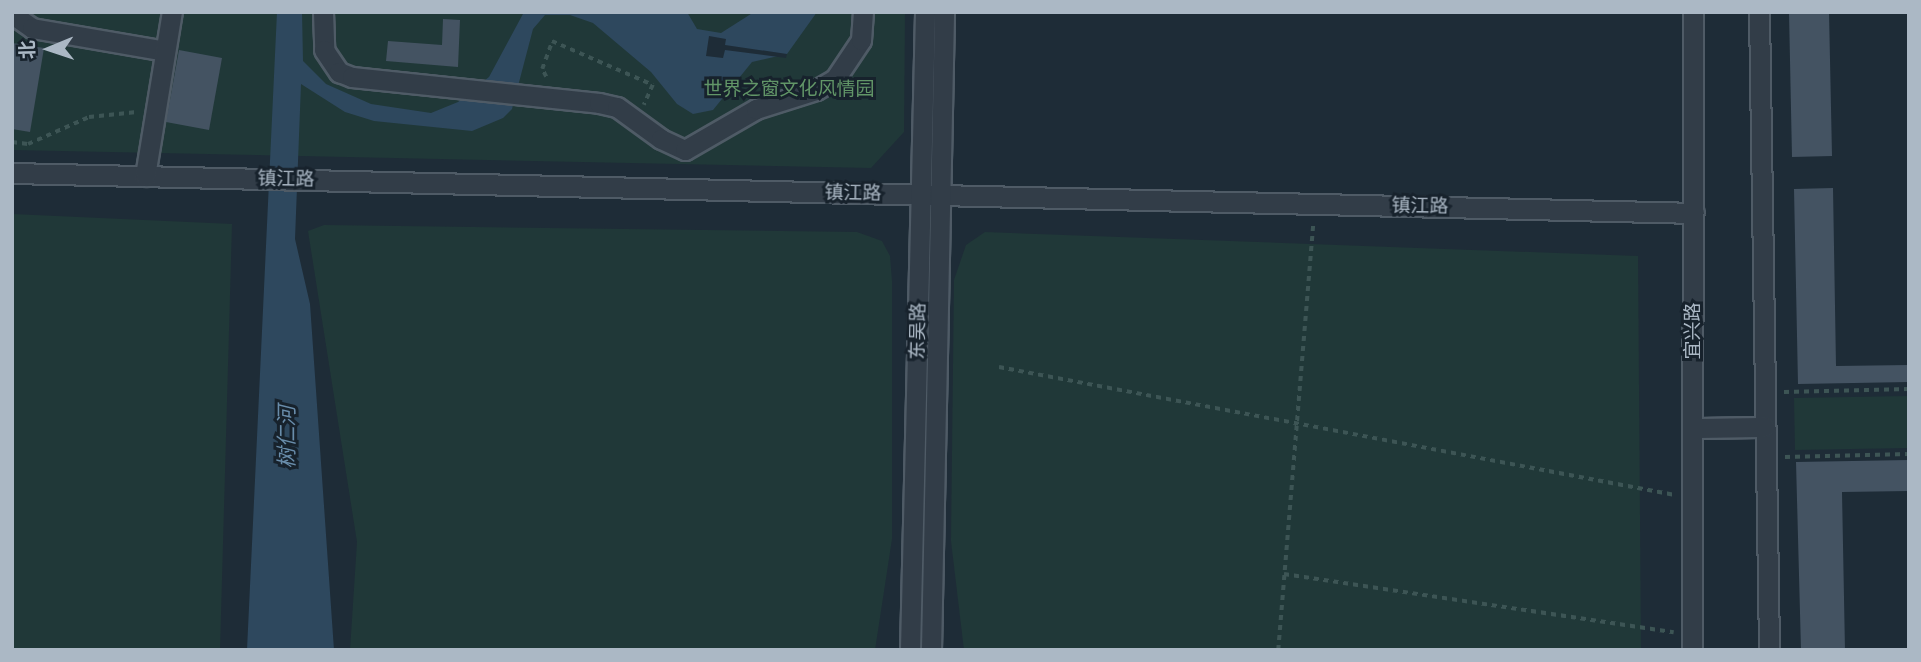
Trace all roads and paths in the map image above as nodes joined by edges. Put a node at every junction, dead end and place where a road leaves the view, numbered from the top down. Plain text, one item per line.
1 (172, 12) edge
2 (323, 12) edge
3 (863, 12) edge
4 (925, 12) edge
5 (944, 12) edge
6 (1693, 12) edge
7 (1759, 12) edge
8 (12, 14) edge
9 (165, 51) junction
10 (556, 98) junction
11 (156, 109) junction
12 (637, 120) junction
13 (12, 142) edge
14 (12, 173) edge
15 (145, 176) junction
16 (921, 195) junction
17 (942, 195) junction
18 (1314, 204) junction
19 (1694, 212) junction
20 (999, 367) dead end
21 (1909, 390) edge
22 (1765, 393) junction
23 (1297, 424) junction
24 (1765, 427) junction
25 (1693, 428) junction
26 (1909, 454) edge
27 (1766, 457) junction
28 (1692, 498) junction
29 (1284, 574) junction
30 (1692, 642) edge
31 (910, 650) edge
32 (931, 650) edge
33 (1278, 650) edge
34 (1769, 650) edge

1 - 9 street
2 - 10 street
3 - 12 street
4 - 16 street, 东吴路
5 - 17 street, 东吴路
6 - 19 street, 宜兴路
7 - 22 street
8 - 9 street
9 - 11 street
10 - 12 street
10 - 12 path
11 - 13 path
11 - 15 street
14 - 15 street, 镇江路
15 - 16 street, 镇江路
16 - 17 street, 镇江路
16 - 31 street, 东吴路
17 - 18 street, 镇江路
17 - 32 street, 东吴路
18 - 19 street, 镇江路
18 - 23 path
19 - 25 street, 宜兴路
20 - 23 path
21 - 22 path
22 - 24 street
23 - 28 path
23 - 29 path
24 - 25 street
24 - 27 street
25 - 28 street, 宜兴路
26 - 27 path
27 - 34 street
28 - 30 street, 宜兴路
29 - 30 path
29 - 33 path

